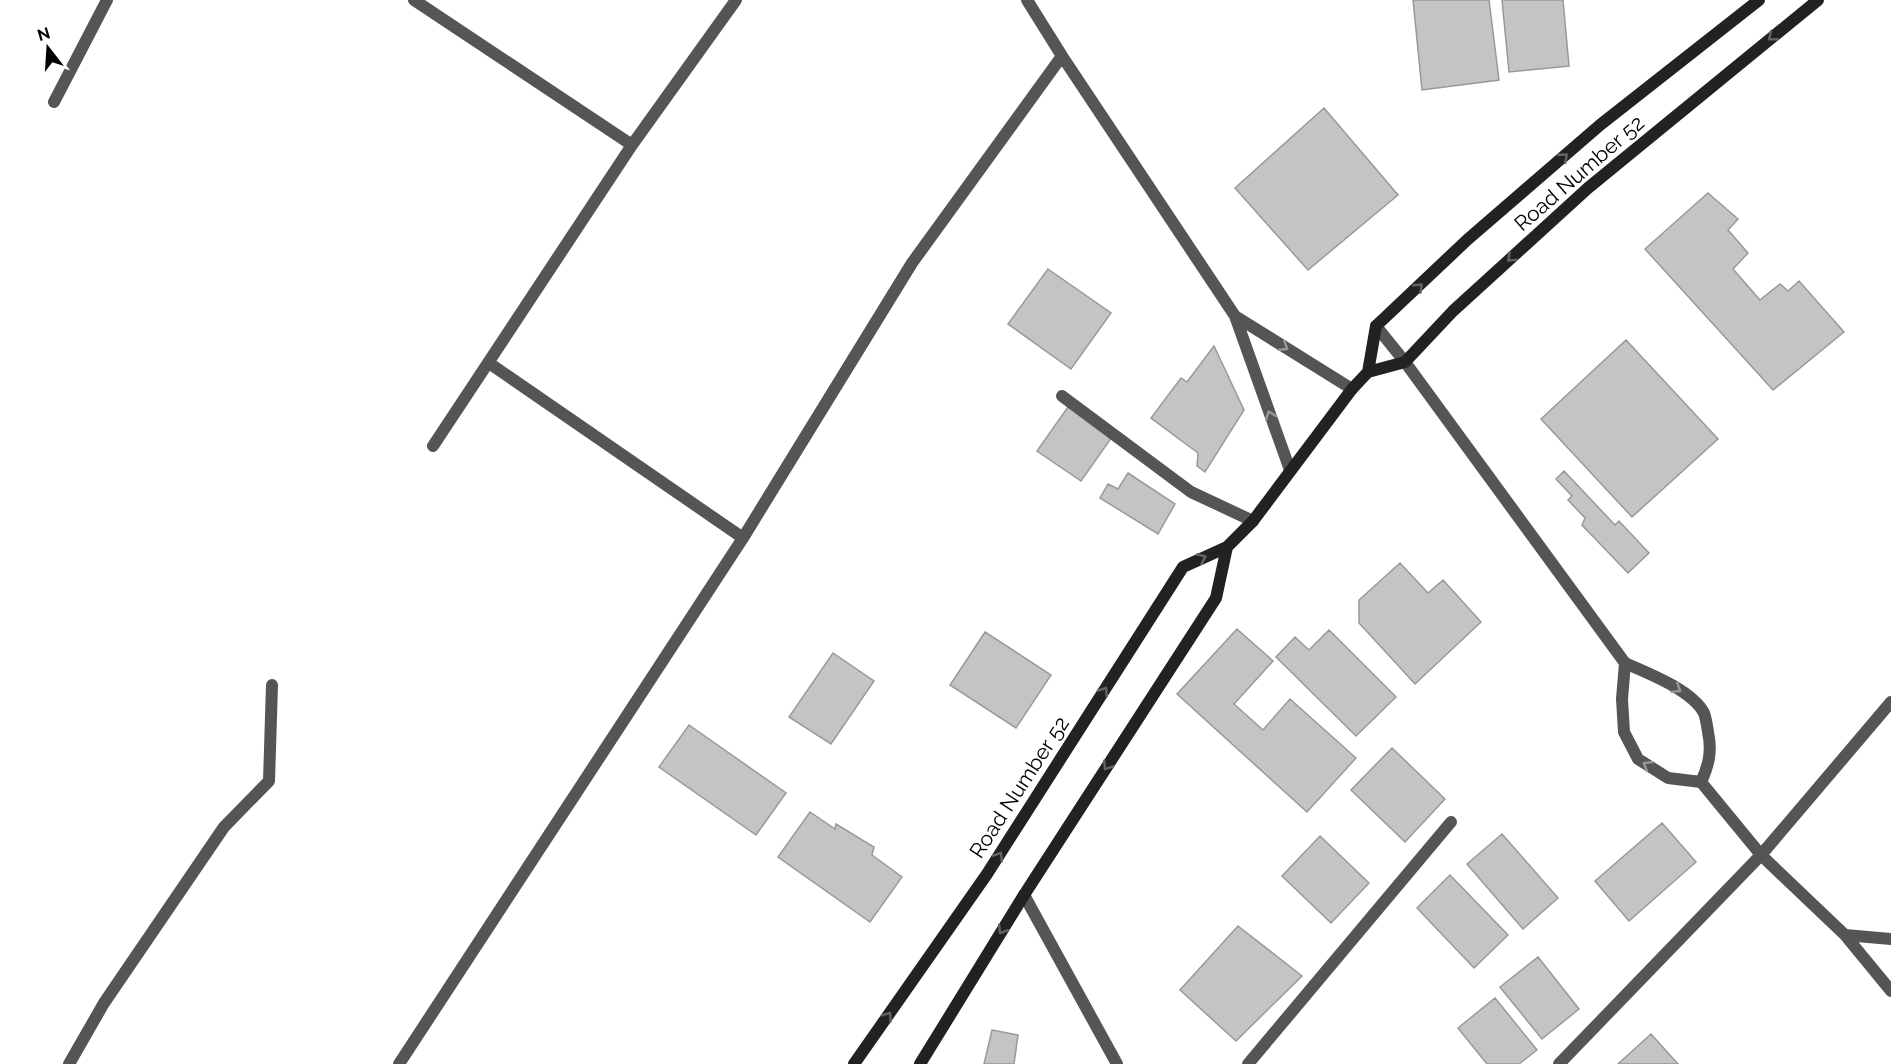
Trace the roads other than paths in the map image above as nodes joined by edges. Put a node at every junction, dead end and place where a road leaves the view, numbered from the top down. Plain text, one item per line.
1 (107, 0) edge
2 (414, 0) edge
3 (736, 0) edge
4 (1027, 0) edge
5 (1759, 0) edge
6 (1818, 0) edge
7 (1062, 56) junction
8 (54, 102) dead end
9 (632, 144) junction
10 (1235, 316) junction
11 (1376, 326) junction
12 (1405, 362) junction
13 (489, 363) junction
14 (1368, 372) junction
15 (1352, 389) junction
16 (1062, 396) dead end
17 (433, 446) dead end
18 (1290, 470) junction
19 (1253, 521) junction
20 (743, 538) junction
21 (1227, 547) junction
22 (1625, 663) junction
23 (272, 685) dead end
24 (1891, 702) edge
25 (1701, 782) junction
26 (1451, 822) dead end
27 (1761, 855) junction
28 (1024, 895) junction
29 (1845, 935) junction
30 (1891, 939) edge
31 (1891, 991) edge
32 (69, 1064) edge
33 (399, 1064) edge
34 (854, 1064) edge
35 (920, 1064) edge
36 (1118, 1064) edge
37 (1248, 1064) edge
38 (1559, 1064) edge

1 - 8 street
2 - 9 street
3 - 9 street
4 - 7 street
11 -> 5 main road, Road Number 52
6 -> 12 main road, Road Number 52
7 - 10 street
7 - 20 street
9 - 13 street
10 -> 15 street
18 -> 10 street
11 - 12 street
11 - 14 main road
12 - 14 main road
12 - 22 street
13 - 17 street
13 - 20 street
14 - 15 main road, Road Number 52
15 - 18 main road, Road Number 52
16 - 19 street
18 - 19 main road, Road Number 52
19 - 21 main road, Road Number 52
20 - 33 street
21 -> 28 main road
34 -> 21 main road, Road Number 52
22 -> 25 street
25 -> 22 street
23 - 32 street
24 - 27 street
25 - 27 street
26 - 37 street
27 - 29 street
27 - 38 street
28 -> 35 main road
28 - 36 street
29 - 30 street
29 - 31 street

